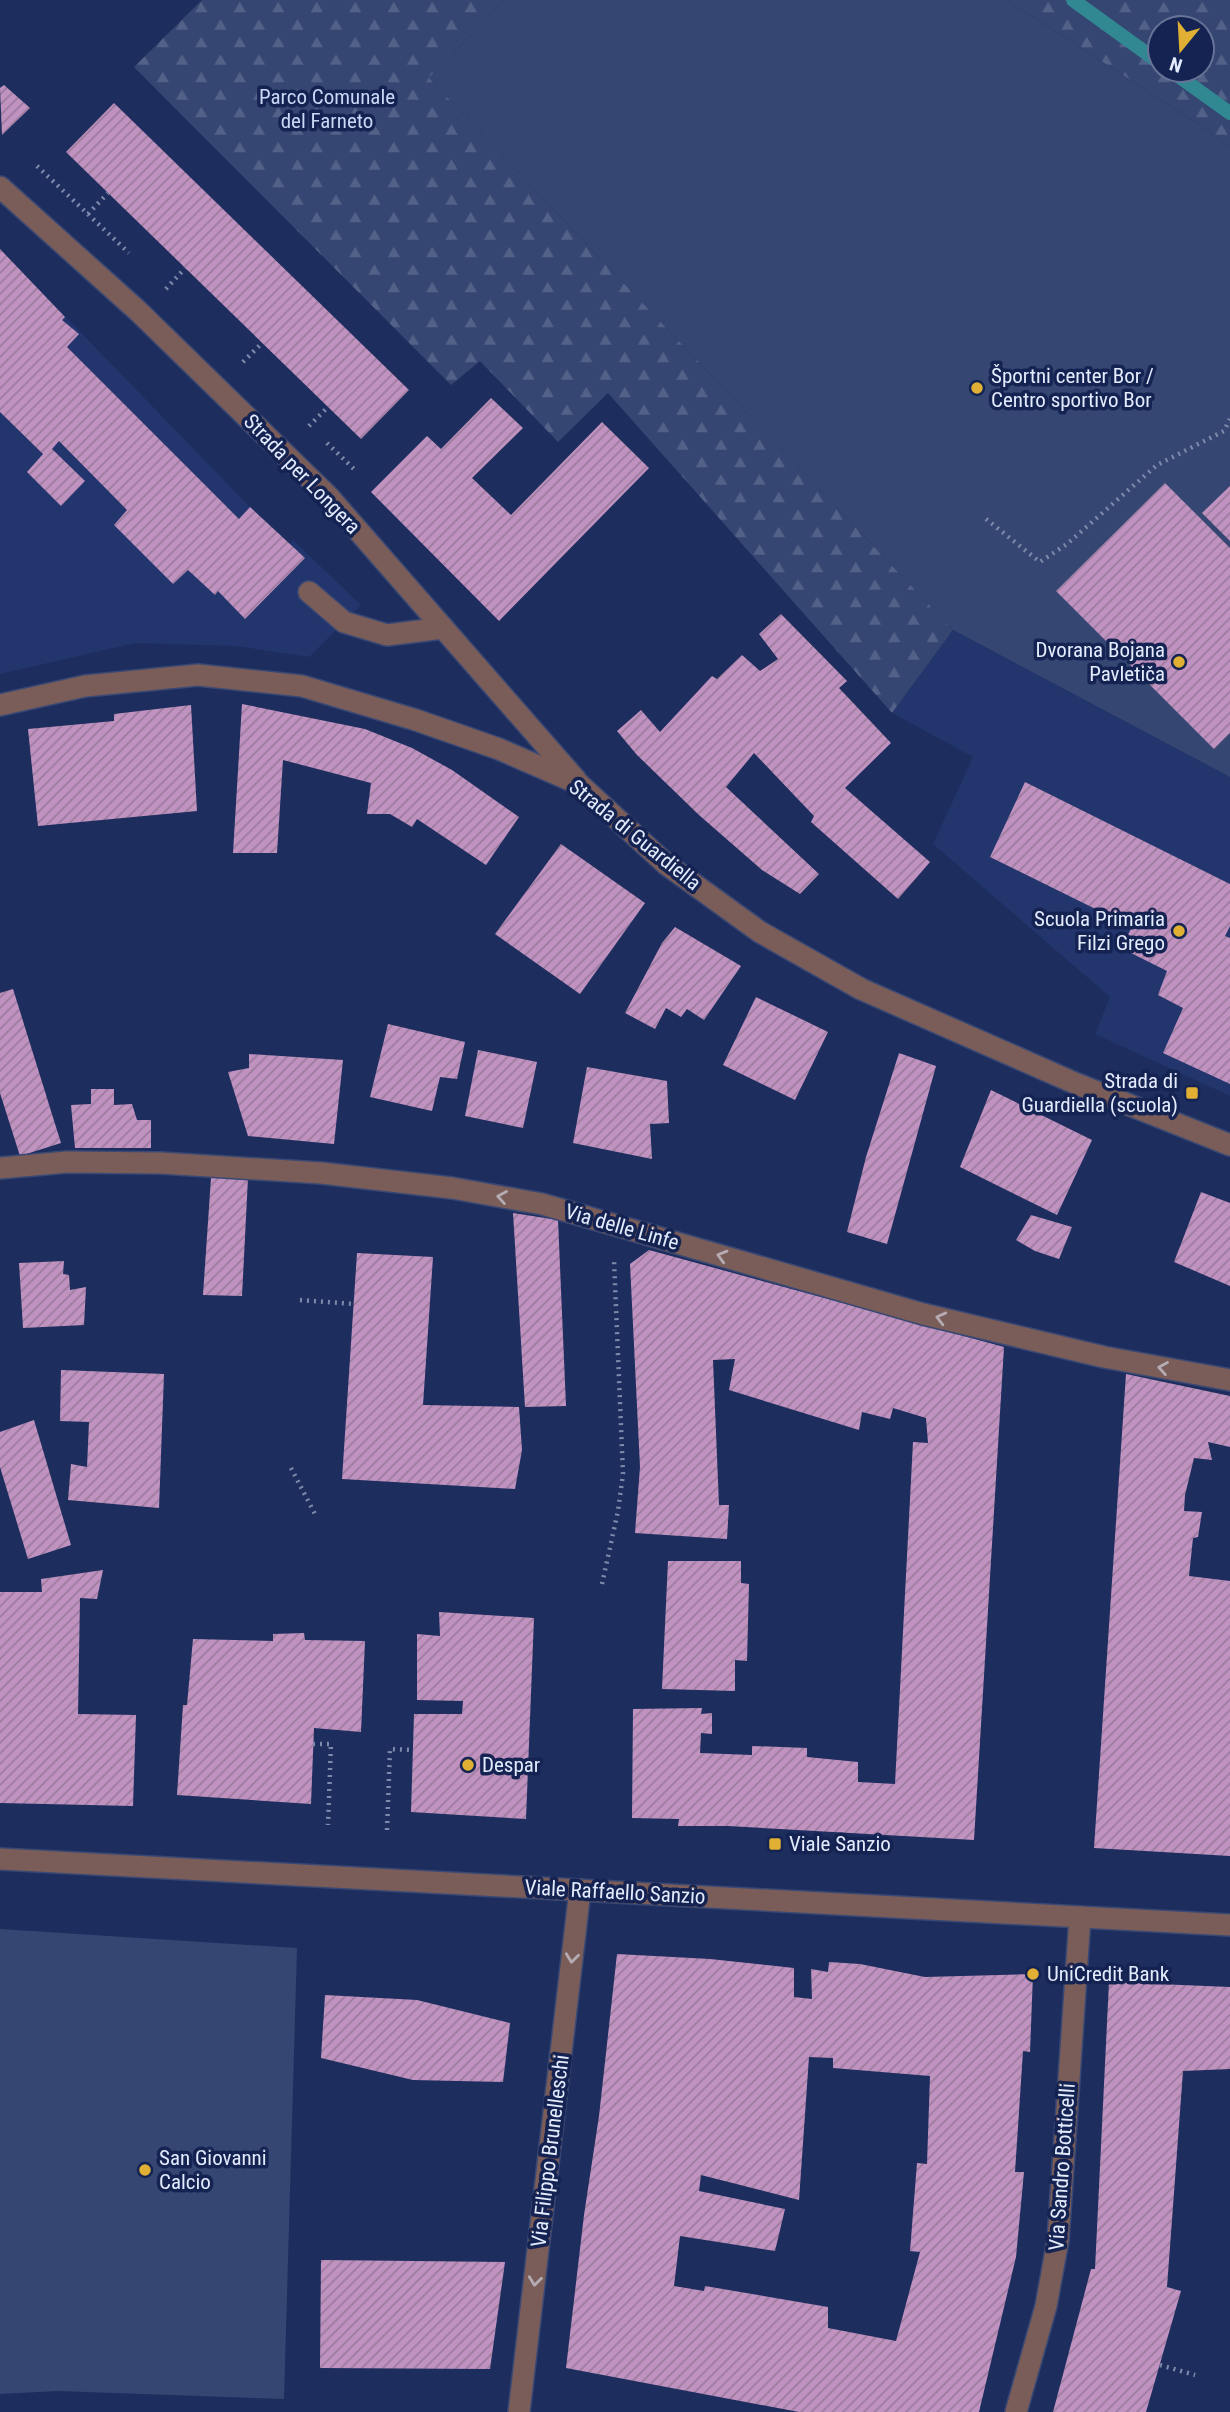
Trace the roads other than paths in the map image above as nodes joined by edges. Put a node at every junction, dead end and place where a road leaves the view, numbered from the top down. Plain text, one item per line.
1 (0, 187) edge
2 (309, 592) dead end
3 (443, 628) junction
4 (0, 705) edge
5 (579, 784) junction
6 (1230, 1145) edge
7 (0, 1168) edge
8 (1230, 1380) edge
9 (0, 1859) edge
10 (580, 1890) junction
11 (1080, 1917) junction
12 (1230, 1925) edge
13 (519, 2412) edge
14 (1016, 2412) edge

1 - 3 street, Strada per Longera
2 - 3 street
3 - 5 street, Strada per Longera
4 - 5 street, Strada di Guardiella
5 - 6 street, Strada di Guardiella
8 -> 7 street, Via delle Linfe
9 - 10 street, Viale Raffaello Sanzio
10 - 11 street, Viale Raffaello Sanzio
10 -> 13 street, Via Filippo Brunelleschi
11 - 12 street, Viale Raffaello Sanzio
11 - 14 street, Via Sandro Botticelli

